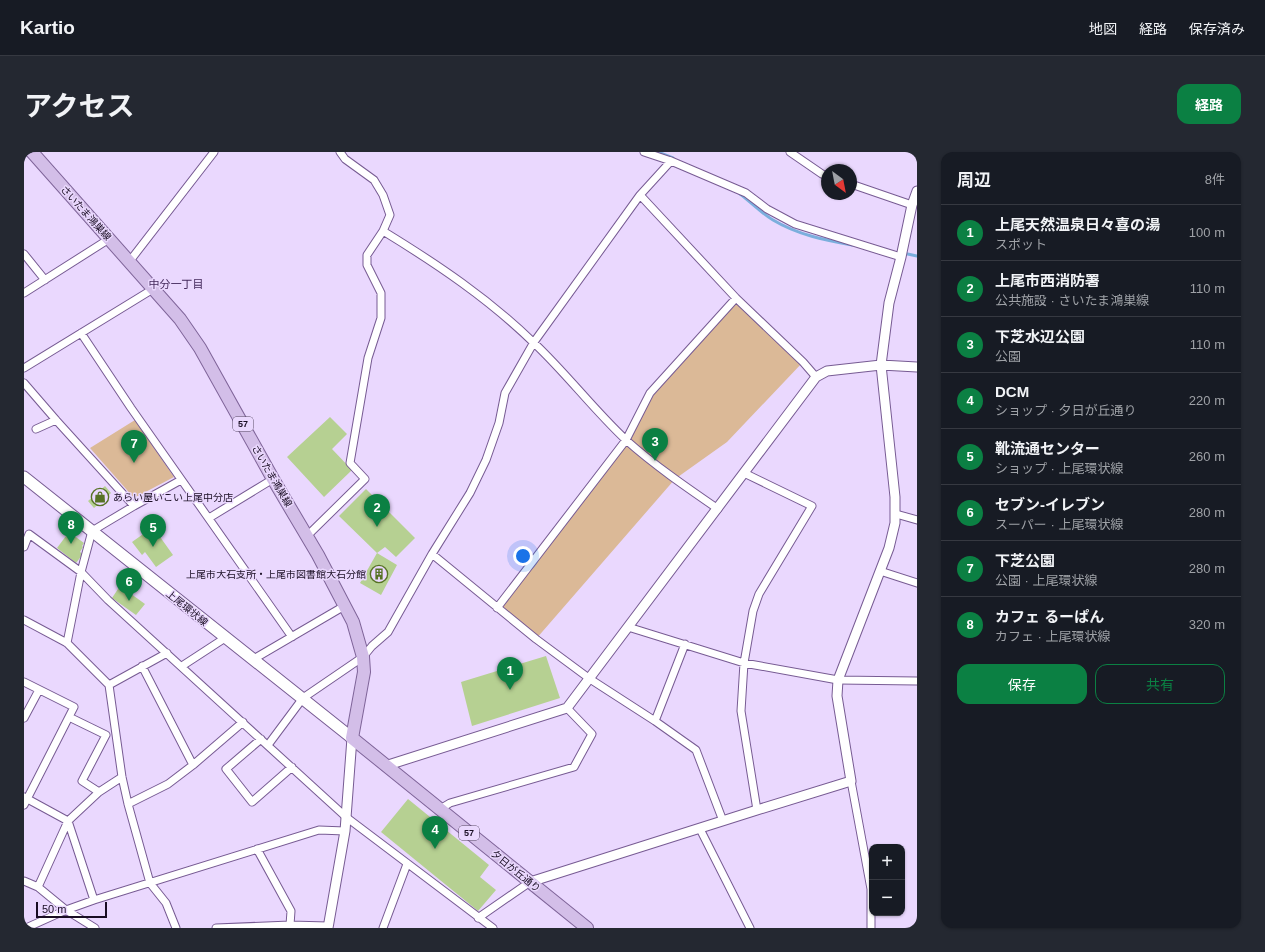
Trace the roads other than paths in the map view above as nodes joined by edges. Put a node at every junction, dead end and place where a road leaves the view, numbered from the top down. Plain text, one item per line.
1 (32, 152) edge
2 (214, 152) edge
3 (340, 152) edge
4 (644, 152) edge
5 (790, 152) edge
6 (670, 161) junction
7 (821, 173) edge
8 (857, 186) edge
9 (917, 191) edge
10 (640, 195) junction
11 (912, 204) junction
12 (384, 231) junction
13 (109, 239) junction
14 (24, 254) edge
15 (901, 257) junction
16 (129, 262) junction
17 (45, 280) junction
18 (153, 288) junction
19 (24, 293) edge
20 (736, 298) junction
21 (81, 333) junction
22 (534, 342) junction
23 (881, 365) junction
24 (917, 367) edge
25 (24, 368) edge
26 (816, 377) junction
27 (24, 383) edge
28 (56, 420) junction
29 (36, 429) dead end
30 (626, 440) junction
31 (744, 473) junction
32 (24, 477) edge
33 (273, 479) junction
34 (181, 480) junction
35 (134, 506) junction
36 (718, 509) junction
37 (896, 514) junction
38 (209, 518) junction
39 (917, 520) edge
40 (92, 531) junction
41 (307, 536) junction
42 (24, 547) edge
43 (432, 554) junction
44 (880, 571) junction
45 (81, 572) junction
46 (917, 583) edge
47 (346, 605) junction
48 (497, 608) junction
49 (24, 620) edge
50 (628, 627) junction
51 (292, 637) junction
52 (225, 638) junction
53 (67, 643) junction
54 (685, 644) junction
55 (167, 653) junction
56 (363, 657) junction
57 (252, 660) junction
58 (744, 663) junction
59 (142, 666) junction
60 (182, 666) junction
61 (590, 679) junction
62 (838, 680) junction
63 (917, 681) edge
64 (24, 682) edge
65 (109, 685) junction
66 (39, 690) junction
67 (303, 698) junction
68 (567, 708) junction
69 (69, 717) junction
70 (24, 718) edge
71 (655, 721) junction
72 (242, 722) junction
73 (352, 738) junction
74 (261, 739) junction
75 (268, 745) junction
76 (193, 765) junction
77 (385, 766) junction
78 (292, 767) junction
79 (122, 777) junction
80 (851, 781) junction
81 (99, 792) junction
82 (25, 800) edge
83 (128, 804) junction
84 (440, 809) junction
85 (757, 810) junction
86 (346, 817) junction
87 (68, 821) junction
88 (723, 821) junction
89 (700, 829) junction
90 (345, 831) junction
91 (257, 849) junction
92 (407, 864) junction
93 (24, 881) edge
94 (530, 882) junction
95 (150, 883) junction
96 (38, 887) junction
97 (94, 900) junction
98 (66, 910) junction
99 (478, 918) junction
100 (290, 925) junction
101 (328, 927) edge
102 (26, 928) edge
103 (93, 928) edge
104 (176, 928) edge
105 (216, 928) edge
106 (383, 928) edge
107 (493, 928) edge
108 (587, 928) edge
109 (750, 928) edge
110 (871, 928) edge

1 - 13 main road, さいたま鴻巣線 / 57
2 - 16 street
3 - 12 street
4 - 6 street
5 - 7 street
6 - 10 street
6 - 15 street
8 - 11 street
9 - 11 street
10 - 20 street
10 - 22 street
11 - 15 street
12 - 22 street
12 - 41 street
13 - 16 main road, さいたま鴻巣線 / 57
13 - 17 street
14 - 17 street
15 - 23 street
16 - 18 main road, さいたま鴻巣線 / 57
17 - 19 street
18 - 21 street
18 - 33 main road, さいたま鴻巣線 / 57
20 - 26 street
20 - 30 street
21 - 25 street
21 - 34 street
22 - 30 street
22 - 43 street
23 - 24 street
23 - 26 street
23 - 37 street
26 - 31 street
27 - 28 street
28 - 29 street
28 - 35 street
30 - 36 street
30 - 48 street
31 - 36 street
31 - 58 street
32 - 40 main road, 上尾環状線
33 - 38 street
33 - 41 main road, さいたま鴻巣線 / 57
34 - 35 street
34 - 38 street
35 - 40 street
36 - 50 street
37 - 39 street
37 - 44 street
38 - 51 street
40 - 45 street
40 - 52 main road, 上尾環状線
41 - 47 main road, さいたま鴻巣線 / 57
42 - 45 street
43 - 48 street
43 - 56 street
44 - 46 street
44 - 62 street
45 - 53 street
45 - 55 street
47 - 51 street
47 - 56 main road, さいたま鴻巣線 / 57
48 - 61 street
49 - 53 street
50 - 54 street
50 - 61 street
51 - 57 street
52 - 57 main road, 上尾環状線
52 - 60 street
53 - 65 street
54 - 58 street
54 - 71 street
55 - 59 street
55 - 60 street
56 - 67 street
56 - 73 main road, さいたま鴻巣線 / 57
57 - 67 main road, 上尾環状線
58 - 62 street
58 - 85 street
59 - 65 street
59 - 76 street
60 - 72 street
61 - 68 street
61 - 71 street
62 - 63 street
62 - 80 street
64 - 66 street
65 - 79 street
66 - 69 street
66 - 70 street
67 - 73 main road, 上尾環状線
67 - 75 street
68 - 77 street
68 - 84 street
69 - 81 street
69 - 82 street
71 - 88 street
72 - 74 street
72 - 76 street
73 - 77 main road, 夕日が丘通り / 57
73 - 86 street
74 - 75 street
74 - 78 street
75 - 78 street
76 - 83 street
77 - 84 main road, 夕日が丘通り / 57
78 - 86 street
79 - 81 street
79 - 83 street
80 - 85 street
80 - 110 street
81 - 87 street
82 - 87 street
83 - 95 street
84 - 94 main road, 夕日が丘通り / 57
85 - 88 street
86 - 90 street
86 - 92 street
87 - 96 street
87 - 97 street
88 - 89 street
89 - 94 street
89 - 109 street
90 - 91 street
90 - 101 street
91 - 95 street
91 - 100 street
92 - 99 street
92 - 106 street
93 - 96 street
94 - 99 street
94 - 108 main road, 夕日が丘通り / 57
95 - 97 street
95 - 104 street
96 - 98 street
97 - 98 street
98 - 102 street
98 - 103 street
99 - 107 street
100 - 101 street
100 - 105 street

